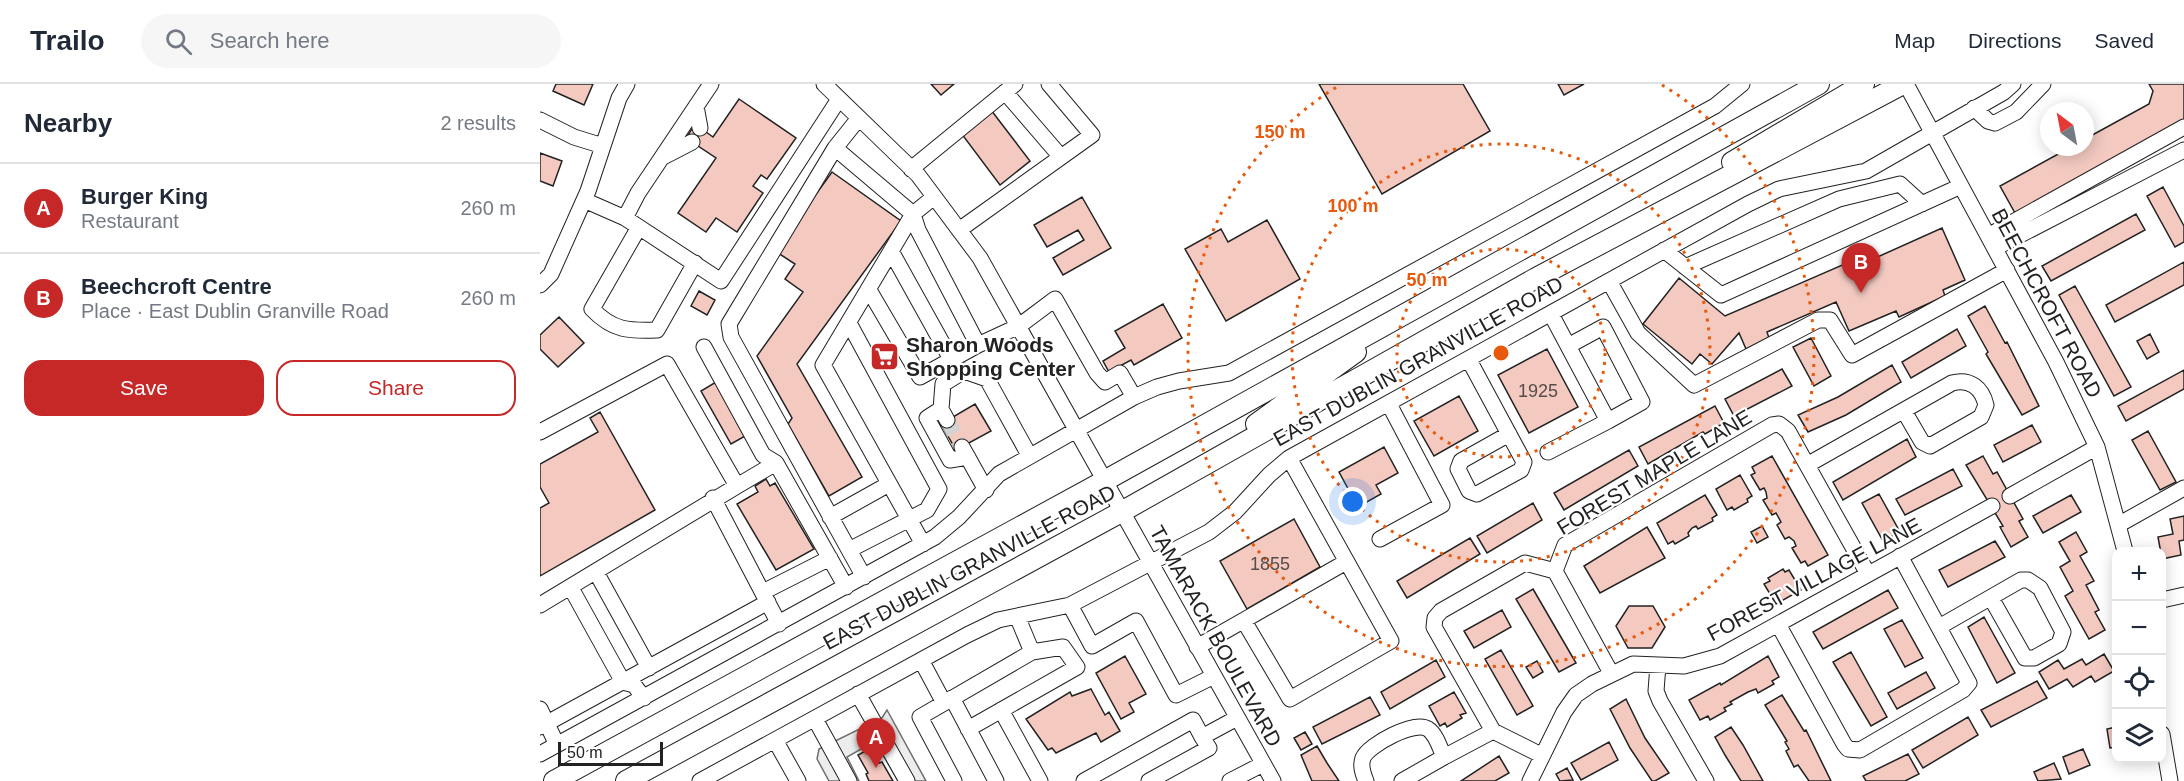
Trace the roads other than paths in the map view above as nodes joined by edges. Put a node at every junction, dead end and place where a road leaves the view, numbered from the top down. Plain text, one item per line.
1 (627, 84) edge
2 (711, 84) edge
3 (824, 84) edge
4 (1049, 84) edge
5 (1742, 84) edge
6 (1819, 84) edge
7 (1864, 84) edge
8 (1905, 84) edge
9 (2013, 84) edge
10 (2043, 84) edge
11 (1010, 88) edge
12 (839, 99) junction
13 (696, 106) junction
14 (1974, 108) junction
15 (859, 118) junction
16 (540, 120) edge
17 (2184, 127) edge
18 (700, 128) dead end
19 (1932, 132) junction
20 (692, 142) dead end
21 (603, 146) junction
22 (835, 148) junction
23 (2183, 153) edge
24 (662, 157) junction
25 (1061, 157) junction
26 (911, 169) junction
27 (1961, 186) junction
28 (934, 197) junction
29 (584, 200) junction
30 (1922, 204) junction
31 (1664, 211) junction
32 (913, 214) junction
33 (625, 218) junction
34 (639, 227) junction
35 (959, 230) junction
36 (1992, 242) junction
37 (1664, 250) junction
38 (891, 251) junction
39 (695, 263) junction
40 (1685, 267) junction
41 (2007, 270) junction
42 (1609, 281) junction
43 (540, 285) edge
44 (869, 290) junction
45 (1418, 305) junction
46 (1551, 314) junction
47 (849, 323) junction
48 (1019, 327) junction
49 (978, 345) junction
50 (1568, 346) junction
51 (704, 347) dead end
52 (951, 358) junction
53 (1469, 360) junction
54 (1134, 397) junction
55 (1389, 404) junction
56 (1904, 411) junction
57 (1608, 421) junction
58 (1077, 430) junction
59 (540, 432) edge
60 (1509, 435) dead end
61 (2097, 447) junction
62 (1548, 452) dead end
63 (1029, 455) junction
64 (1289, 458) junction
65 (777, 463) junction
66 (1807, 465) junction
67 (1106, 480) junction
68 (889, 484) junction
69 (737, 486) junction
70 (2184, 488) edge
71 (986, 490) junction
72 (2010, 496) dead end
73 (713, 498) junction
74 (1992, 506) dead end
75 (1123, 511) junction
76 (830, 517) junction
77 (910, 520) junction
78 (2118, 525) junction
79 (1380, 539) dead end
80 (923, 544) junction
81 (2125, 547) edge
82 (849, 550) junction
83 (1900, 556) junction
84 (830, 558) junction
85 (1346, 562) junction
86 (1151, 563) junction
87 (1555, 571) junction
88 (596, 572) junction
89 (1868, 574) junction
90 (864, 577) junction
91 (846, 587) junction
92 (571, 588) junction
93 (2184, 595) edge
94 (765, 597) junction
95 (1991, 598) junction
96 (2166, 599) edge
97 (540, 605) edge
98 (1070, 605) junction
99 (1017, 616) junction
100 (1244, 621) junction
101 (779, 624) junction
102 (1778, 624) junction
103 (1939, 627) junction
104 (1197, 647) junction
105 (1032, 652) junction
106 (921, 660) junction
107 (1658, 665) junction
108 (649, 668) junction
109 (1611, 673) junction
110 (1214, 676) junction
111 (623, 682) junction
112 (858, 694) junction
113 (644, 698) junction
114 (948, 700) junction
115 (540, 709) edge
116 (1001, 710) junction
117 (1237, 718) junction
118 (814, 719) junction
119 (543, 725) edge
120 (968, 729) junction
121 (1493, 731) junction
122 (1202, 737) junction
123 (775, 740) junction
124 (557, 745) junction
125 (540, 754) edge
126 (2166, 755) edge
127 (1541, 756) junction
128 (1444, 757) junction
129 (1263, 764) junction
130 (791, 779) edge
131 (2184, 780) edge
132 (555, 781) edge
133 (626, 781) edge
134 (700, 781) edge
135 (849, 781) edge
136 (907, 781) edge
137 (954, 781) edge
138 (996, 781) edge
139 (1040, 781) edge
140 (1084, 781) edge
141 (1149, 781) edge
142 (1230, 781) edge
143 (1273, 781) edge
144 (1366, 781) edge
145 (1402, 781) edge
146 (1530, 781) edge
147 (1706, 781) edge
148 (2171, 781) edge

1 - 21 street
2 - 13 street
3 - 12 street, TAMARACK BOULEVARD
4 - 25 street
5 - 54 street, EAST DUBLIN GRANVILLE ROAD
6 - 45 main road, EAST DUBLIN GRANVILLE ROAD
7 - 31 main road
8 - 19 street, BEECHCROFT ROAD
8 - 31 main road, EAST DUBLIN GRANVILLE ROAD
9 - 14 street, EAST DUBLIN GRANVILLE ROAD
10 - 14 street
11 - 25 street
11 - 26 street
12 - 15 street, TAMARACK BOULEVARD
12 - 39 street
13 - 18 street
13 - 24 street
14 - 19 street, EAST DUBLIN GRANVILLE ROAD
15 - 22 street
15 - 26 street, TAMARACK BOULEVARD
16 - 21 street
17 - 36 street
19 - 27 street, BEECHCROFT ROAD
19 - 37 street, EAST DUBLIN GRANVILLE ROAD
20 - 24 street
21 - 29 street
22 - 32 street
22 - 76 street
23 - 36 street
24 - 33 street
25 - 35 street
26 - 28 street, TAMARACK BOULEVARD
27 - 30 street
27 - 36 street, BEECHCROFT ROAD
28 - 32 street
28 - 35 street, TAMARACK BOULEVARD
29 - 33 street
29 - 43 street
30 - 40 street
30 - 40 street
31 - 75 main road, EAST DUBLIN GRANVILLE ROAD
32 - 38 street
32 - 49 street
33 - 34 street
34 - 39 street
34 - 39 street
35 - 48 street, TAMARACK BOULEVARD
36 - 41 street, BEECHCROFT ROAD
37 - 40 street
37 - 42 street, EAST DUBLIN GRANVILLE ROAD
38 - 44 street
38 - 52 street
41 - 42 street
41 - 61 street, BEECHCROFT ROAD
42 - 46 street, EAST DUBLIN GRANVILLE ROAD
44 - 47 street
44 - 52 street
45 - 67 main road, EAST DUBLIN GRANVILLE ROAD
45 - 75 main road
46 - 50 street
46 - 53 street, EAST DUBLIN GRANVILLE ROAD
47 - 68 street
47 - 77 street
48 - 49 street
48 - 54 street
48 - 58 street, TAMARACK BOULEVARD
49 - 52 street
50 - 57 street
50 - 57 street
51 - 65 street
53 - 55 street, EAST DUBLIN GRANVILLE ROAD
53 - 60 street
54 - 58 street, EAST DUBLIN GRANVILLE ROAD
55 - 64 street, EAST DUBLIN GRANVILLE ROAD
55 - 79 street
56 - 56 street
56 - 66 street
57 - 62 street
58 - 63 street, EAST DUBLIN GRANVILLE ROAD
58 - 67 street, TAMARACK BOULEVARD
59 - 69 street
61 - 72 street
61 - 78 street, BEECHCROFT ROAD
63 - 71 street, EAST DUBLIN GRANVILLE ROAD
63 - 71 street
64 - 85 street
64 - 86 street, EAST DUBLIN GRANVILLE ROAD
65 - 69 street
65 - 84 street
66 - 87 street, FOREST MAPLE LANE
66 - 89 street
67 - 75 street, TAMARACK BOULEVARD
67 - 132 main road, EAST DUBLIN GRANVILLE ROAD
68 - 76 street
68 - 77 street
69 - 73 street
70 - 78 street
71 - 80 street, EAST DUBLIN GRANVILLE ROAD
73 - 88 street
73 - 94 street
74 - 83 street, FOREST VILLAGE LANE
75 - 86 street, TAMARACK BOULEVARD
75 - 133 main road, EAST DUBLIN GRANVILLE ROAD
76 - 82 street
77 - 80 street
77 - 82 street
78 - 81 street, BEECHCROFT ROAD
80 - 90 street, EAST DUBLIN GRANVILLE ROAD
82 - 90 street
83 - 89 street, FOREST VILLAGE LANE
83 - 103 street
84 - 91 street
84 - 94 street
85 - 100 street
85 - 100 street
86 - 98 street, EAST DUBLIN GRANVILLE ROAD
86 - 104 street, TAMARACK BOULEVARD
87 - 109 street
87 - 121 street
88 - 92 street
88 - 108 street
89 - 102 street, FOREST VILLAGE LANE
90 - 91 street, EAST DUBLIN GRANVILLE ROAD
91 - 101 street, EAST DUBLIN GRANVILLE ROAD
92 - 97 street
92 - 111 street
93 - 96 street
94 - 101 street
94 - 108 street
95 - 95 street
95 - 103 street
98 - 99 street, EAST DUBLIN GRANVILLE ROAD
98 - 110 street
99 - 105 street
99 - 106 street, EAST DUBLIN GRANVILLE ROAD
100 - 104 street
101 - 113 street, EAST DUBLIN GRANVILLE ROAD
102 - 103 street
102 - 107 street, FOREST VILLAGE LANE
104 - 110 street, TAMARACK BOULEVARD
105 - 114 street
105 - 116 street
106 - 112 street, EAST DUBLIN GRANVILLE ROAD
106 - 114 street
107 - 109 street, FOREST VILLAGE LANE
107 - 147 street
108 - 111 street
109 - 127 street, FOREST VILLAGE LANE
110 - 117 street, TAMARACK BOULEVARD
111 - 113 street
111 - 119 street
112 - 118 street, EAST DUBLIN GRANVILLE ROAD
112 - 136 street
113 - 124 street, EAST DUBLIN GRANVILLE ROAD
114 - 120 street
114 - 137 street
115 - 119 street
116 - 120 street
116 - 139 street
117 - 122 street
117 - 129 street, TAMARACK BOULEVARD
118 - 123 street, EAST DUBLIN GRANVILLE ROAD
118 - 135 street
119 - 124 street
120 - 138 street
121 - 127 street
121 - 128 street
122 - 140 street
122 - 141 street
123 - 130 street
123 - 134 street, EAST DUBLIN GRANVILLE ROAD
124 - 125 street, EAST DUBLIN GRANVILLE ROAD
126 - 148 street
127 - 146 street, FOREST VILLAGE LANE
128 - 144 street
128 - 145 street
129 - 142 street
129 - 143 street, TAMARACK BOULEVARD
131 - 148 street

